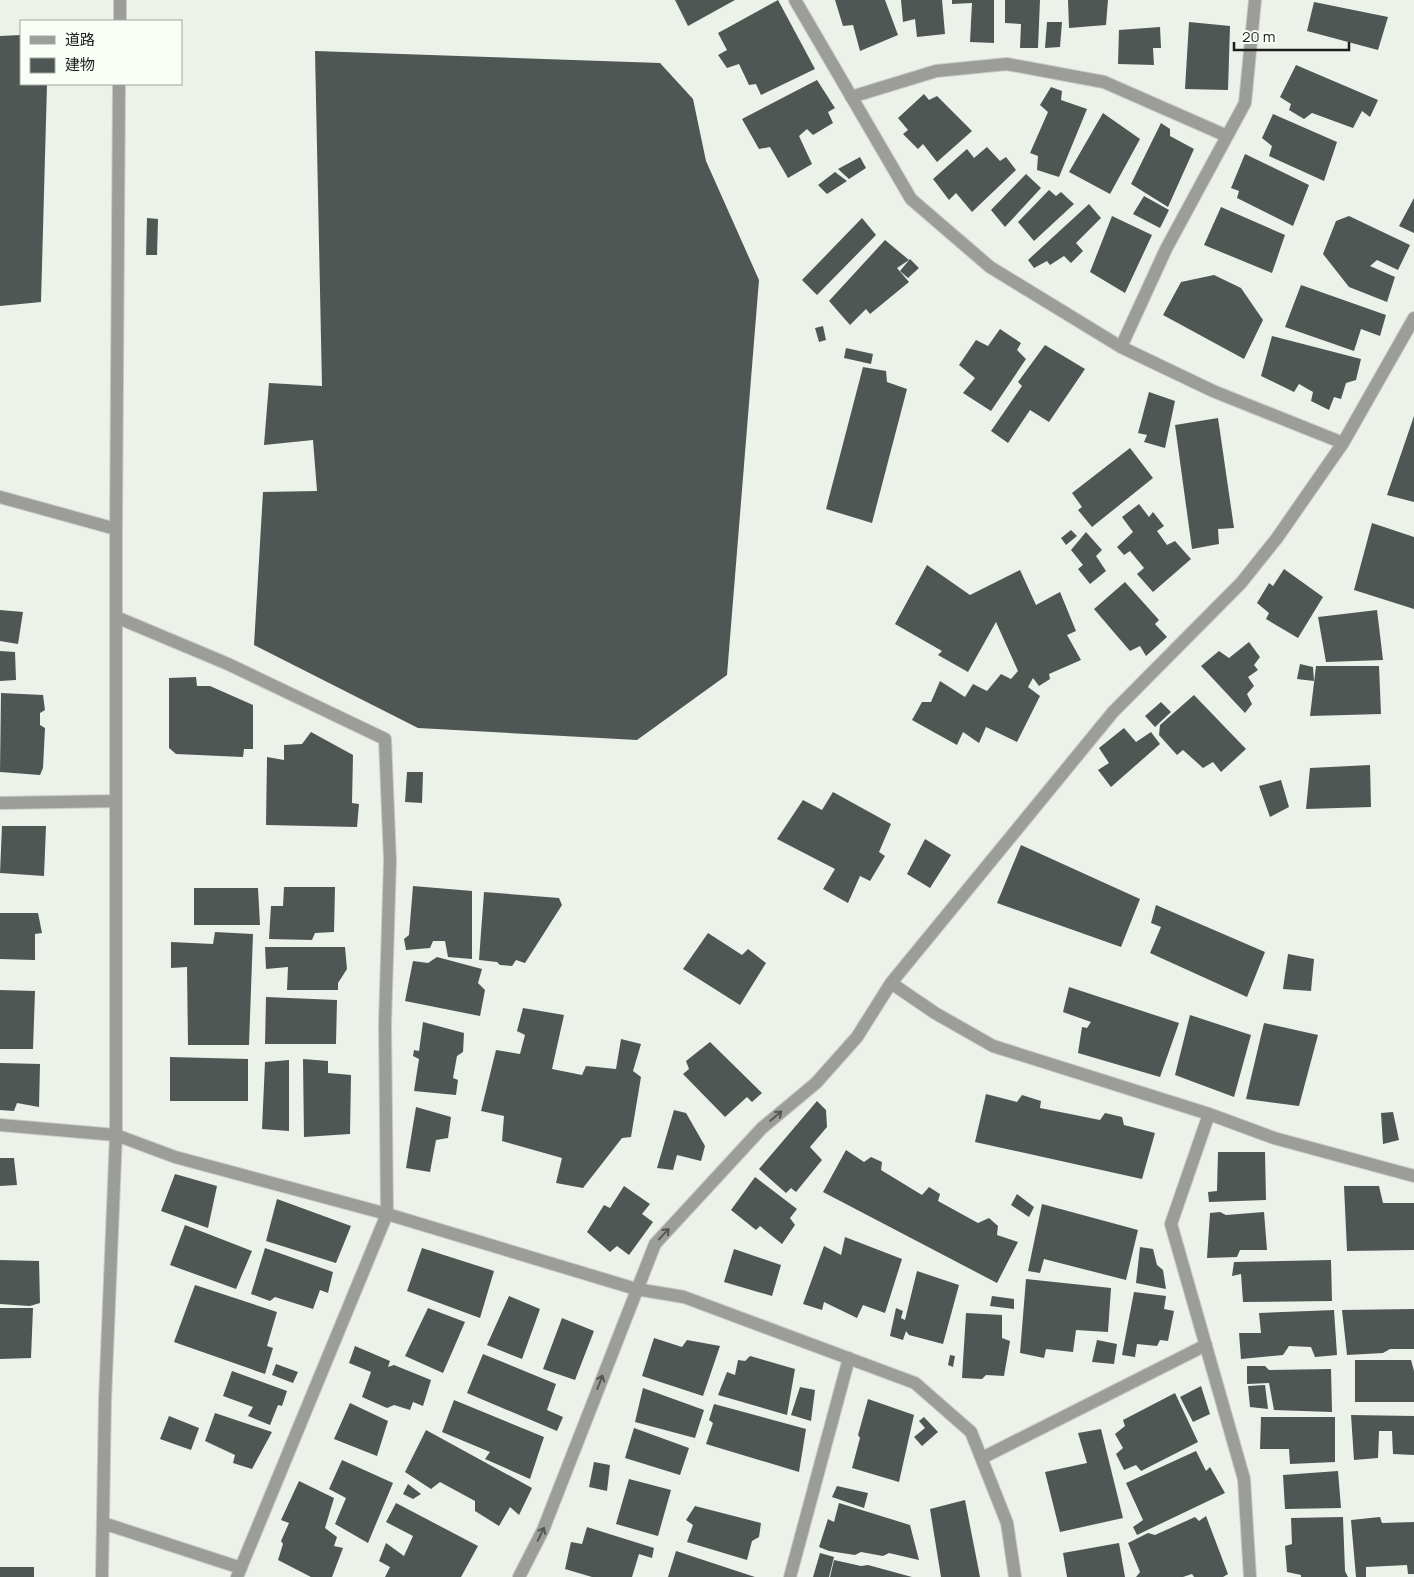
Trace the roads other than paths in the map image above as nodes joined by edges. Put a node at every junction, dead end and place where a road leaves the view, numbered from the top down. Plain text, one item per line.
1 (120, 0) edge
2 (795, 0) edge
3 (1255, 0) edge
4 (120, 20) edge
5 (119, 85) edge
6 (851, 97) junction
7 (1227, 136) junction
8 (1414, 318) edge
9 (1121, 347) junction
10 (1342, 443) junction
11 (0, 497) edge
12 (116, 529) junction
13 (116, 617) junction
14 (116, 801) junction
15 (0, 803) edge
16 (891, 983) junction
17 (1209, 1114) junction
18 (0, 1125) edge
19 (116, 1135) junction
20 (1414, 1176) edge
21 (387, 1214) junction
22 (636, 1289) junction
23 (1206, 1345) junction
24 (848, 1358) junction
25 (982, 1458) junction
26 (103, 1524) junction
27 (239, 1572) edge
28 (102, 1577) edge
29 (519, 1577) edge
30 (790, 1577) edge
31 (1015, 1577) edge
32 (1250, 1577) edge

1 - 4 street
2 - 6 street
3 - 7 street
5 - 12 street
6 - 7 street
6 - 9 street
7 - 9 street
8 - 10 street
9 - 10 street
10 - 16 street
11 - 12 street
12 - 13 street
13 - 14 street
13 - 21 street
14 - 15 street
14 - 19 street
16 - 17 street
22 -> 16 street
17 - 20 street
17 - 23 street
18 - 19 street
19 - 21 street
19 - 26 street
21 - 22 street
21 - 27 street
22 - 24 street
29 -> 22 street
23 - 25 street
23 - 32 street
24 - 25 street
24 - 30 street
25 - 31 street
26 - 27 street
26 - 28 street

